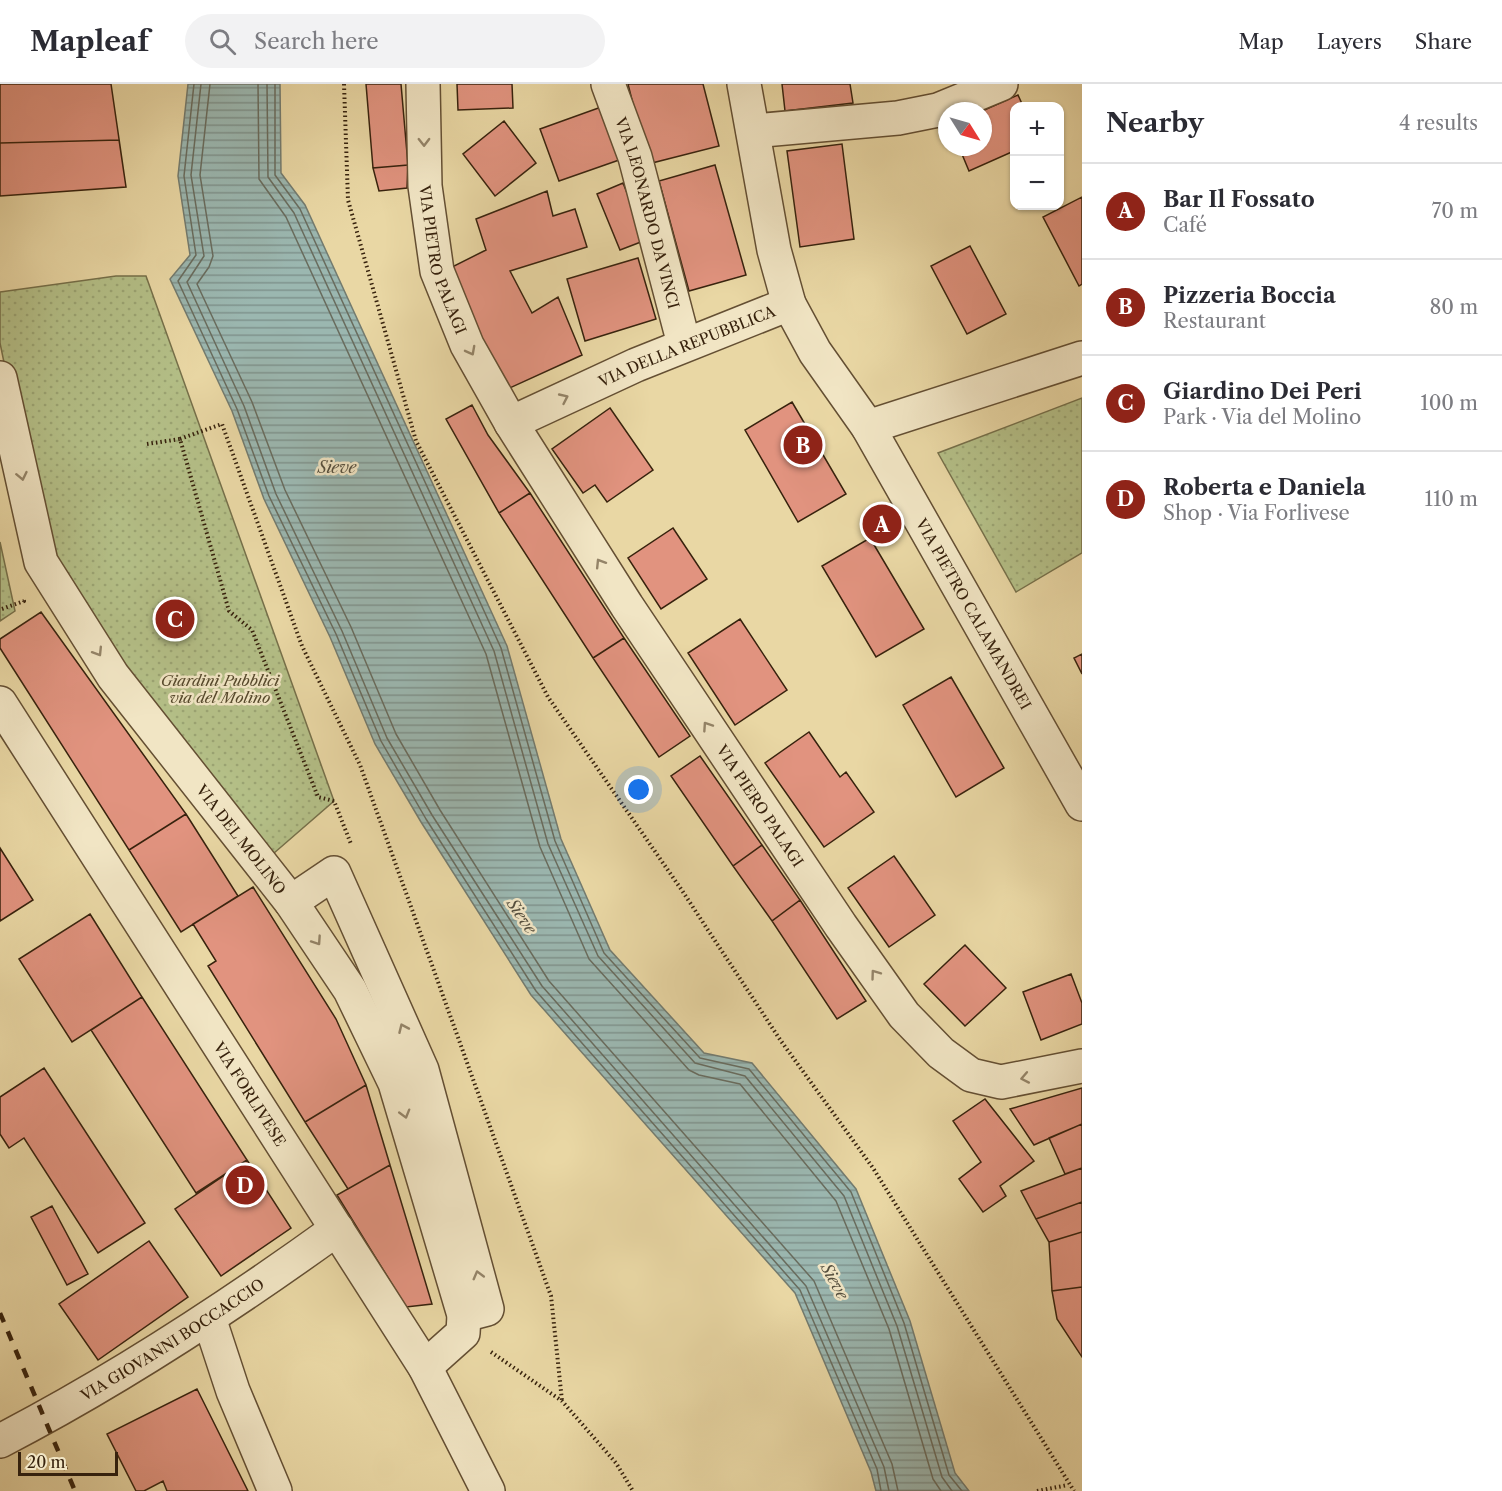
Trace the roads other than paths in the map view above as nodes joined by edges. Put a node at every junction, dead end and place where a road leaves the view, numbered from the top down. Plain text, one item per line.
1 (423, 84) edge
2 (608, 84) edge
3 (744, 84) edge
4 (1001, 84) edge
5 (753, 131) junction
6 (789, 304) junction
7 (684, 344) junction
8 (1082, 358) edge
9 (0, 378) edge
10 (511, 423) junction
11 (868, 427) junction
12 (0, 703) edge
13 (1082, 804) edge
14 (291, 902) junction
15 (1082, 1066) edge
16 (337, 1229) junction
17 (208, 1318) junction
18 (463, 1324) junction
19 (425, 1367) junction
20 (0, 1441) edge
21 (275, 1491) edge
22 (488, 1491) edge

1 -> 10 street, VIA PIETRO PALAGI
2 - 7 street, VIA LEONARDO DA VINCI
3 - 5 street, VIA DELLA REPUBBLICA
4 - 5 street
5 - 6 street, VIA DELLA REPUBBLICA
6 - 7 street, VIA DELLA REPUBBLICA
6 - 11 street, VIA PIETRO CALAMANDREI
10 -> 7 street, VIA DELLA REPUBBLICA
8 - 11 street
9 -> 14 street, VIA DEL MOLINO
15 -> 10 street, VIA PIERO PALAGI
11 - 13 street, VIA PIETRO CALAMANDREI
12 - 16 street, VIA FORLIVESE
14 -> 18 street, VIA DEL MOLINO
18 -> 14 street
16 - 17 street, VIA GIOVANNI BOCCACCIO
16 - 19 street, VIA FORLIVESE
17 - 20 street, VIA GIOVANNI BOCCACCIO
17 - 21 street
18 - 19 street
19 - 22 street, VIA FORLIVESE

